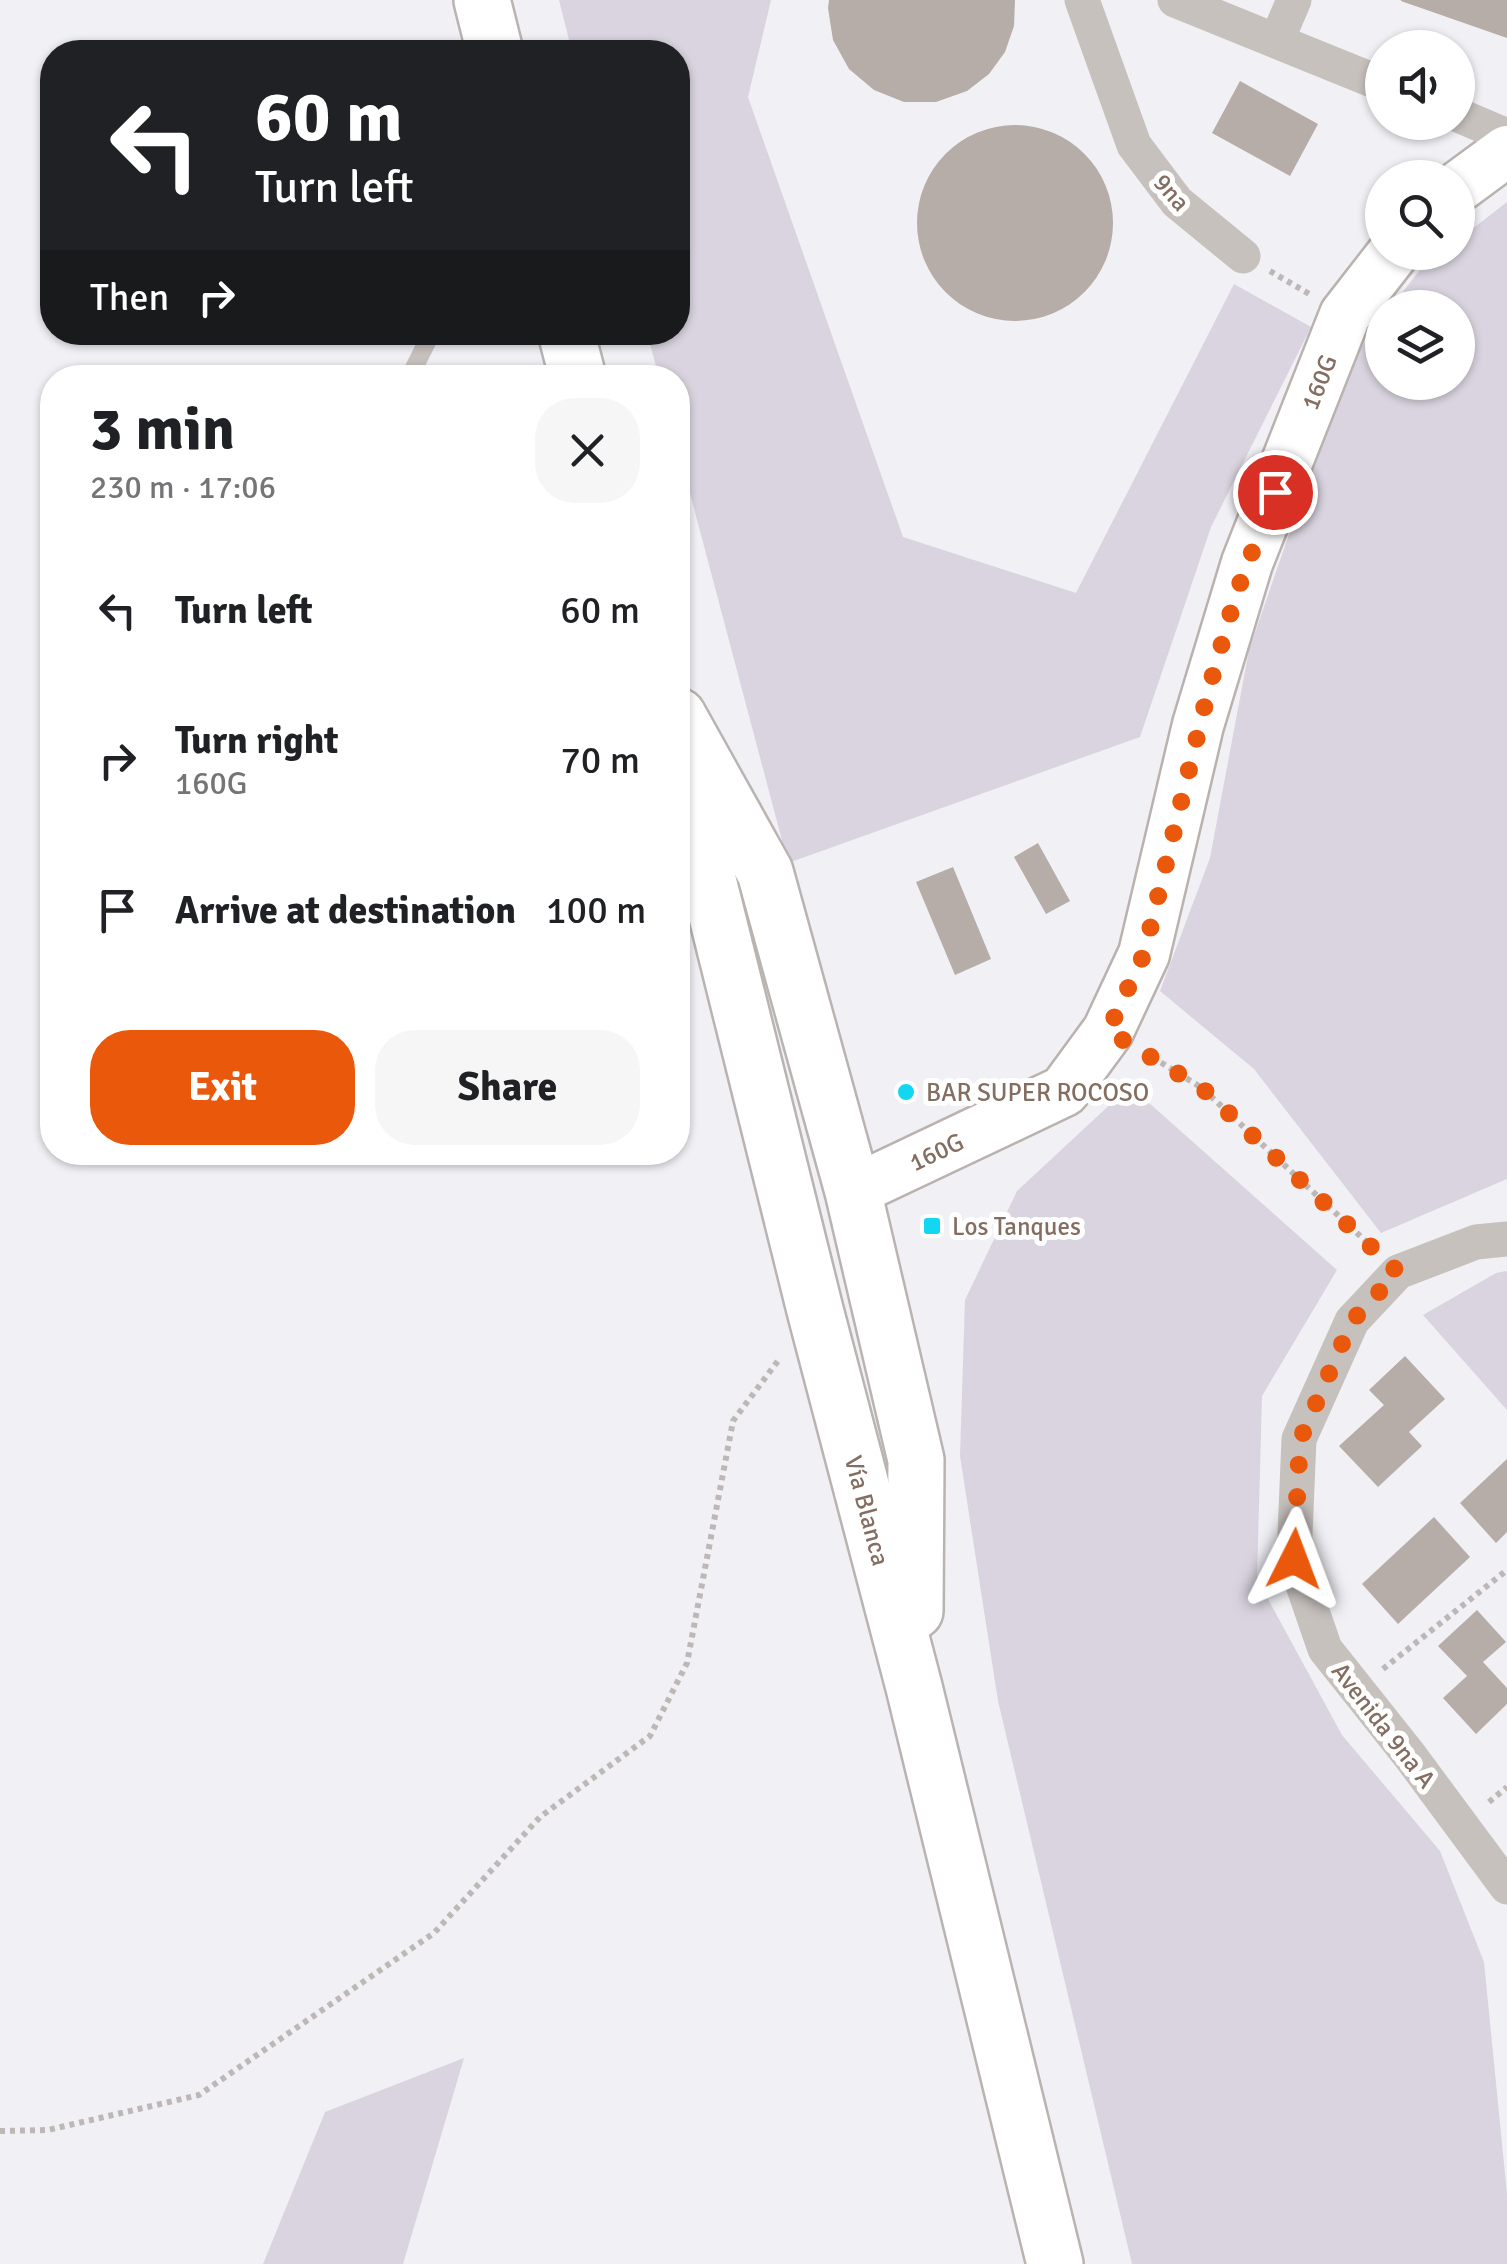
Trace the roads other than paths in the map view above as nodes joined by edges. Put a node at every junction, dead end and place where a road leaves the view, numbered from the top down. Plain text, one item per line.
1 (1082, 0) edge
2 (1175, 0) edge
3 (1294, 0) edge
4 (1277, 40) junction
5 (1365, 77) edge
6 (1475, 122) edge
7 (1507, 136) edge
8 (1507, 151) edge
9 (1475, 175) edge
10 (1243, 256) road end
11 (1380, 270) edge
12 (690, 737) edge
13 (690, 808) edge
14 (853, 1191) junction
15 (1507, 1238) edge
16 (914, 1687) junction
17 (1507, 1887) edge
18 (1055, 2264) edge

1 - 10 street, 9na
2 - 4 street
3 - 4 street
4 - 5 street
6 - 7 street
8 - 9 street
11 - 14 street, 160G
12 - 14 highway
13 - 16 highway, Vía Blanca
14 - 16 highway
15 - 17 street, Avenida 9na A
16 - 18 highway, Vía Blanca

